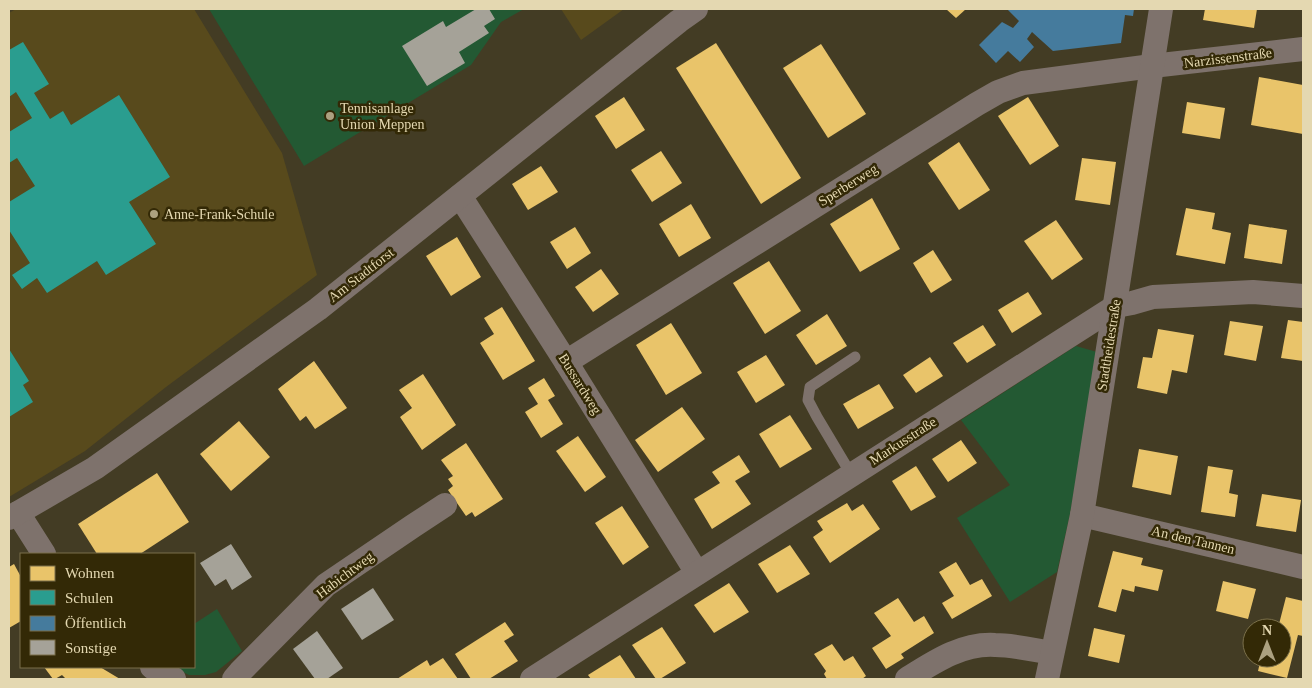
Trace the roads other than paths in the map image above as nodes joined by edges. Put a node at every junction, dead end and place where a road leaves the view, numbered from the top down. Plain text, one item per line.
1 (696, 9) edge
2 (1161, 9) edge
3 (1303, 49) edge
4 (1152, 66) junction
5 (460, 196) junction
6 (1303, 296) edge
7 (1116, 306) junction
8 (855, 357) dead end
9 (566, 362) junction
10 (851, 474) junction
11 (445, 505) dead end
12 (1082, 515) junction
13 (13, 516) edge
14 (43, 553) edge
15 (1303, 567) edge
16 (696, 573) junction
17 (1052, 653) junction
18 (234, 679) edge
19 (532, 679) edge
20 (907, 679) edge
21 (1047, 679) edge

1 - 5 street, Am Stadtforst
2 - 4 street, Stadtheidestraße
3 - 4 street, Narzissenstraße
4 - 7 street, Stadtheidestraße
4 - 9 street, Sperberweg
5 - 9 street, Bussardweg
5 - 13 street, Am Stadtforst
6 - 7 street, Markusstraße
7 - 10 street, Markusstraße
7 - 12 street, Stadtheidestraße
8 - 10 lane
9 - 16 street, Bussardweg
10 - 16 street, Markusstraße
11 - 18 street, Habichtweg
12 - 15 street, An den Tannen
12 - 17 street, Stadtheidestraße
13 - 14 street
16 - 19 street, Markusstraße
17 - 20 street
17 - 21 street, Stadtheidestraße

